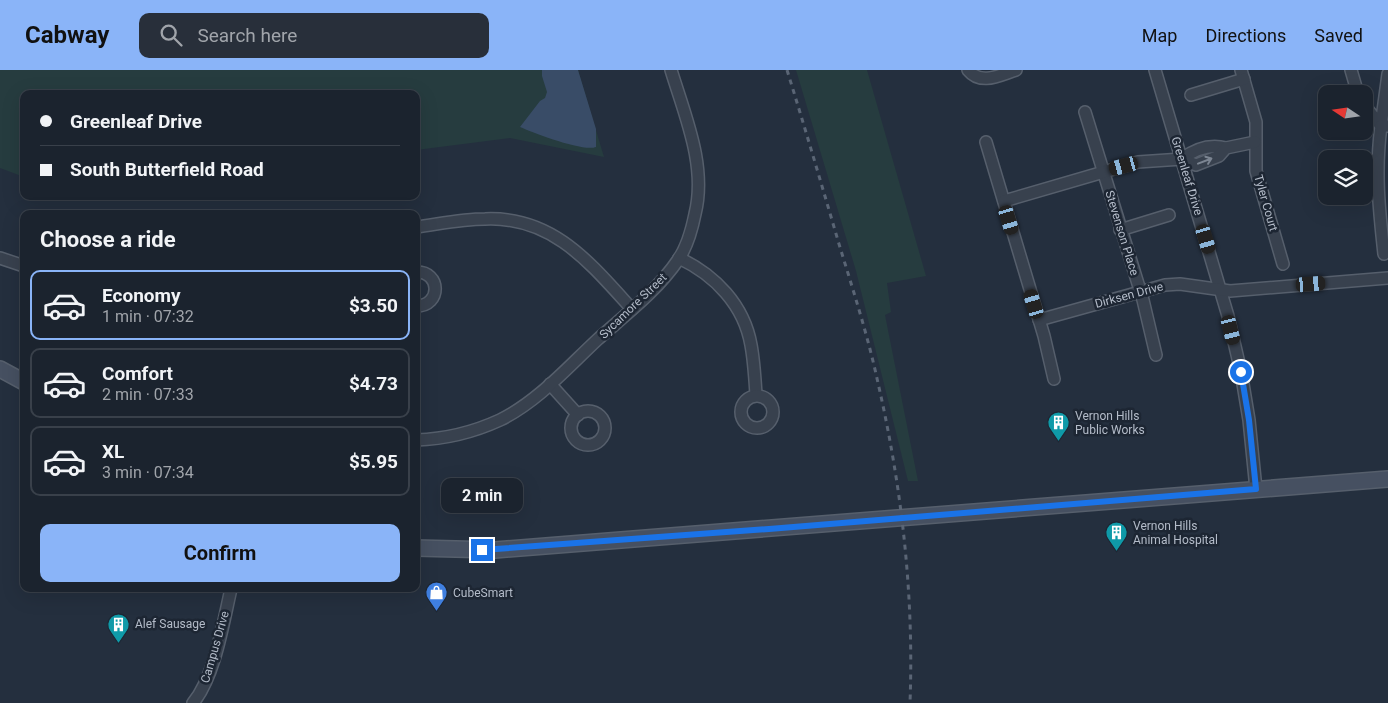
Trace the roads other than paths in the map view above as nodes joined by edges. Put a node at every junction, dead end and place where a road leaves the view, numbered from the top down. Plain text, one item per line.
1 (671, 70) edge
2 (1016, 70) edge
3 (1155, 70) edge
4 (1351, 70) edge
5 (972, 73) edge
6 (1242, 74) edge
7 (1388, 74) edge
8 (1355, 85) edge
9 (1191, 95) dead end
10 (1085, 112) dead end
11 (1373, 114) edge
12 (1385, 126) edge
13 (986, 142) dead end
14 (1255, 142) junction
15 (1182, 159) junction
16 (1103, 172) junction
17 (1004, 201) junction
18 (1169, 215) dead end
19 (420, 226) edge
20 (1120, 230) junction
21 (1384, 254) dead end
22 (0, 258) edge
23 (679, 258) junction
24 (1283, 264) dead end
25 (20, 265) edge
26 (420, 273) edge
27 (1388, 278) edge
28 (1221, 289) junction
29 (1140, 292) junction
30 (420, 306) edge
31 (632, 309) junction
32 (1039, 320) junction
33 (1156, 355) dead end
34 (0, 369) edge
35 (1054, 379) dead end
36 (20, 380) edge
37 (550, 384) junction
38 (756, 396) dead end
39 (578, 415) dead end
40 (420, 440) edge
41 (1388, 478) edge
42 (1256, 489) junction
43 (420, 548) edge
44 (230, 592) edge
45 (193, 703) edge

1 - 23 street, Sycamore Street
2 - 5 street
3 - 15 street, Greenleaf Drive
4 - 8 street
6 - 9 street
6 - 14 street, Tyler Court
7 - 12 street
10 - 16 street, Stevenson Place
11 - 12 street
12 - 21 street
13 - 17 street
14 - 15 street
14 - 24 street, Tyler Court
15 - 16 street
15 - 28 street, Greenleaf Drive
16 - 17 street
16 - 20 street, Stevenson Place
17 - 32 street
18 - 20 street
19 - 31 street
20 - 29 street, Stevenson Place
22 - 25 street
23 - 31 street, Sycamore Street
23 - 38 street
26 - 30 street
27 - 28 street, Dirksen Drive
28 - 29 street, Dirksen Drive
28 - 42 street, Greenleaf Drive
29 - 32 street, Dirksen Drive
29 - 33 street, Stevenson Place
31 - 37 street, Sycamore Street
32 - 35 street
34 - 36 main road
37 - 39 street
37 - 40 street, Sycamore Street
41 - 42 main road
42 - 43 main road
44 - 45 street, Campus Drive

